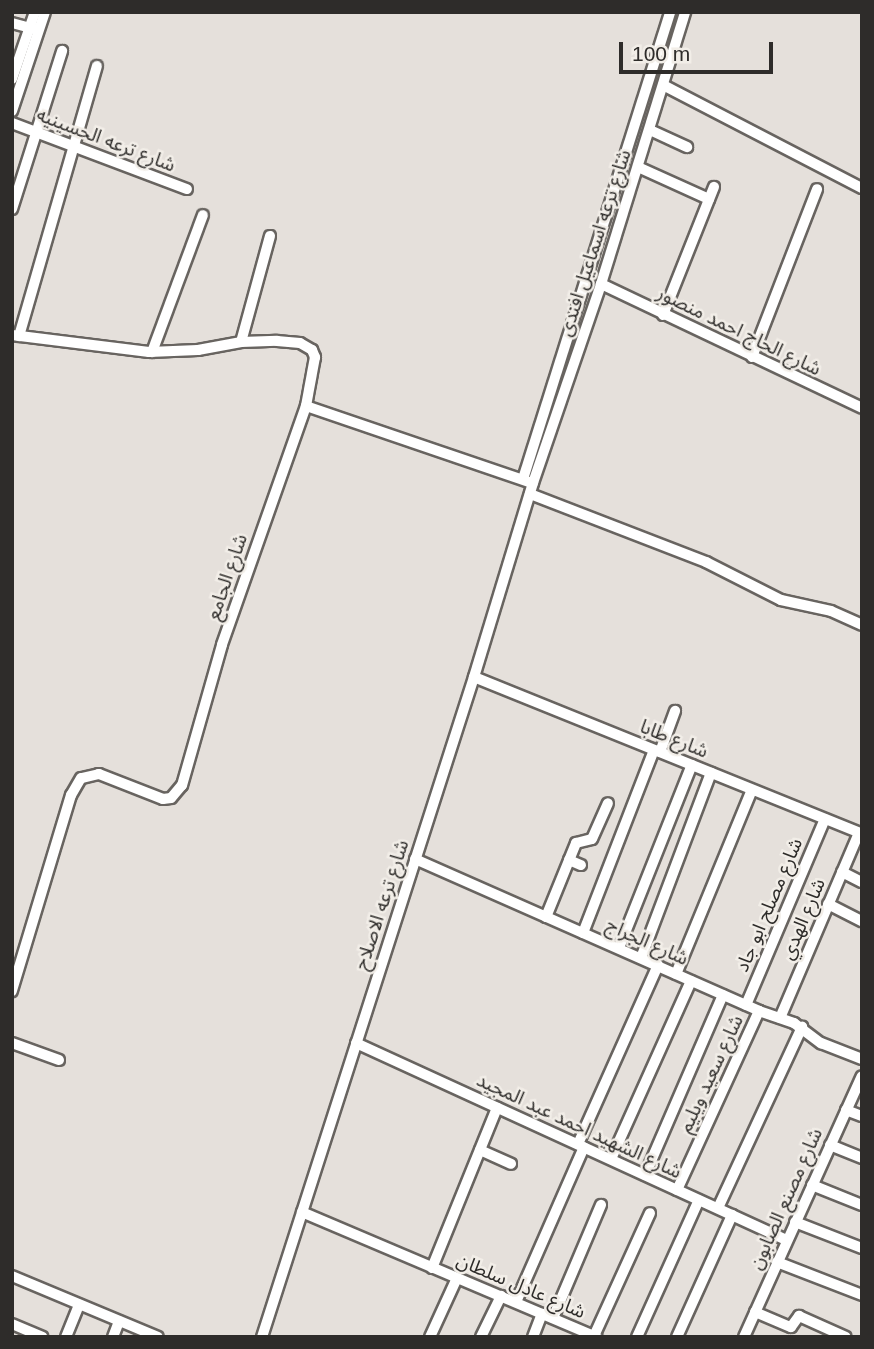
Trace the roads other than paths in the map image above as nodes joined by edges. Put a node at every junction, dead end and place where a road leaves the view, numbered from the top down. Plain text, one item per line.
1 (35, 12) edge
2 (45, 12) edge
3 (670, 12) edge
4 (685, 12) edge
5 (12, 23) edge
6 (34, 29) junction
7 (62, 51) dead end
8 (97, 66) dead end
9 (12, 79) edge
10 (663, 85) junction
11 (12, 111) edge
12 (12, 123) edge
13 (649, 130) junction
14 (36, 132) junction
15 (74, 146) junction
16 (687, 147) dead end
17 (638, 167) junction
18 (714, 187) dead end
19 (862, 188) edge
20 (187, 189) dead end
21 (817, 189) dead end
22 (709, 199) junction
23 (12, 209) edge
24 (203, 215) dead end
25 (270, 236) dead end
26 (601, 284) junction
27 (663, 314) junction
28 (16, 336) edge
29 (241, 342) junction
30 (152, 352) junction
31 (752, 357) junction
32 (306, 406) junction
33 (862, 408) edge
34 (528, 485) junction
35 (862, 625) edge
36 (474, 677) junction
37 (675, 711) dead end
38 (657, 751) junction
39 (692, 765) junction
40 (711, 773) junction
41 (752, 790) junction
42 (608, 803) dead end
43 (825, 819) junction
44 (860, 834) edge
45 (415, 859) junction
46 (569, 860) junction
47 (581, 865) dead end
48 (842, 872) junction
49 (862, 882) edge
50 (828, 904) junction
51 (546, 917) junction
52 (862, 921) edge
53 (583, 933) junction
54 (619, 948) junction
55 (641, 958) junction
56 (658, 965) junction
57 (676, 974) junction
58 (691, 981) junction
59 (12, 991) edge
60 (723, 995) junction
61 (746, 1005) junction
62 (759, 1011) junction
63 (780, 1018) junction
64 (802, 1027) junction
65 (12, 1043) edge
66 (356, 1043) junction
67 (862, 1059) edge
68 (59, 1060) dead end
69 (862, 1076) edge
70 (497, 1108) junction
71 (846, 1110) junction
72 (862, 1116) edge
73 (830, 1145) junction
74 (581, 1146) junction
75 (480, 1150) junction
76 (862, 1158) edge
77 (611, 1160) junction
78 (511, 1164) dead end
79 (645, 1175) junction
80 (812, 1185) junction
81 (677, 1190) junction
82 (699, 1200) junction
83 (601, 1205) dead end
84 (862, 1205) edge
85 (718, 1208) junction
86 (302, 1212) junction
87 (650, 1213) dead end
88 (732, 1215) junction
89 (795, 1222) junction
90 (786, 1240) junction
91 (862, 1248) edge
92 (777, 1262) junction
93 (432, 1268) junction
94 (12, 1276) edge
95 (457, 1278) junction
96 (862, 1295) edge
97 (501, 1296) junction
98 (516, 1302) junction
99 (79, 1304) junction
100 (755, 1312) junction
101 (542, 1314) junction
102 (553, 1318) junction
103 (119, 1321) junction
104 (12, 1324) edge
105 (580, 1334) edge
106 (596, 1336) edge
107 (43, 1337) edge
108 (66, 1337) edge
109 (113, 1337) edge
110 (158, 1337) edge
111 (262, 1337) edge
112 (430, 1337) edge
113 (481, 1337) edge
114 (533, 1337) edge
115 (637, 1337) edge
116 (677, 1337) edge
117 (744, 1337) edge
118 (846, 1337) edge

1 - 6 street
2 - 6 street
3 - 34 street, شارع ترعه اسماعيل افندى
4 - 10 street, شارع ترعه اسماعيل افندى
5 - 6 street
6 - 9 street
6 - 11 street
7 - 14 street
8 - 15 street
10 - 13 street, شارع ترعه اسماعيل افندى
10 - 19 street
12 - 14 street, شارع ترعه الحسينيه
13 - 16 street
13 - 17 street, شارع ترعه اسماعيل افندى
14 - 15 street, شارع ترعه الحسينيه
14 - 23 street
15 - 20 street, شارع ترعه الحسينيه
15 - 28 street
17 - 22 street
17 - 26 street, شارع ترعه اسماعيل افندى
18 - 22 street
21 - 31 street
22 - 27 street
24 - 30 street
25 - 29 street
26 - 27 street, شارع الحاج احمد منصور
26 - 34 street, شارع ترعه اسماعيل افندى
27 - 31 street, شارع الحاج احمد منصور
28 - 30 street, شارع الجامع
29 - 30 street, شارع الجامع
29 - 32 street, شارع الجامع
31 - 33 street, شارع الحاج احمد منصور
32 - 34 street
32 - 59 street, شارع الجامع
34 - 35 street
34 - 36 street, شارع ترعه الاصلاح
36 - 38 street, شارع طابا
36 - 45 street, شارع ترعه الاصلاح
37 - 38 street
38 - 39 street, شارع طابا
38 - 53 street
39 - 40 street, شارع طابا
39 - 54 street
40 - 41 street, شارع طابا
40 - 55 street
41 - 43 street, شارع طابا
41 - 57 street
42 - 46 street
43 - 44 street, شارع طابا
43 - 61 street, شارع مصلح ابو جاد
44 - 48 street, شارع الهدي
45 - 51 street, شارع الجراج
45 - 66 street, شارع ترعه الاصلاح
46 - 47 street
46 - 51 street
48 - 49 street
48 - 50 street, شارع الهدي
50 - 52 street
50 - 63 street, شارع الهدي
51 - 53 street, شارع الجراج
53 - 54 street, شارع الجراج
54 - 55 street, شارع الجراج
55 - 56 street, شارع الجراج
56 - 57 street, شارع الجراج
56 - 74 street
57 - 58 street, شارع الجراج
58 - 60 street, شارع الجراج
58 - 77 street
60 - 61 street, شارع الجراج
60 - 79 street
61 - 62 street, شارع الجراج
62 - 63 street, شارع الجراج
62 - 81 street, شارع سعيد ويليم
63 - 64 street, شارع الجراج
64 - 67 street, شارع الجراج
64 - 85 street
65 - 68 street
66 - 70 street, شارع الشهيد احمد عبد المجيد
66 - 86 street, شارع ترعه الاصلاح
69 - 71 street, شارع مصنع الصابون
70 - 74 street, شارع الشهيد احمد عبد المجيد
70 - 75 street, شارع عادل سلطان
71 - 72 street
71 - 73 street, شارع مصنع الصابون
73 - 76 street
73 - 80 street, شارع مصنع الصابون
74 - 77 street, شارع الشهيد احمد عبد المجيد
74 - 98 street
75 - 78 street
75 - 93 street, شارع عادل سلطان
77 - 79 street, شارع الشهيد احمد عبد المجيد
79 - 81 street, شارع الشهيد احمد عبد المجيد
80 - 84 street
80 - 89 street, شارع مصنع الصابون
81 - 82 street, شارع الشهيد احمد عبد المجيد
82 - 85 street, شارع الشهيد احمد عبد المجيد
82 - 115 street
83 - 102 street
85 - 88 street, شارع الشهيد احمد عبد المجيد
86 - 93 street, شارع عادل سلطان
86 - 111 street, شارع ترعه الاصلاح
87 - 106 street
88 - 90 street, شارع الشهيد احمد عبد المجيد
88 - 116 street
89 - 90 street, شارع مصنع الصابون
89 - 91 street
90 - 92 street, شارع مصنع الصابون
92 - 96 street
92 - 100 street, شارع مصنع الصابون
93 - 95 street, شارع عادل سلطان
94 - 99 street
95 - 97 street, شارع عادل سلطان
95 - 112 street
97 - 98 street, شارع عادل سلطان
97 - 113 street
98 - 101 street, شارع عادل سلطان
99 - 103 street
99 - 108 street
100 - 117 street, شارع مصنع الصابون
100 - 118 street
101 - 102 street, شارع عادل سلطان
101 - 114 street
102 - 105 street, شارع عادل سلطان
103 - 109 street
103 - 110 street
104 - 107 street
105 - 106 street, شارع عادل سلطان

